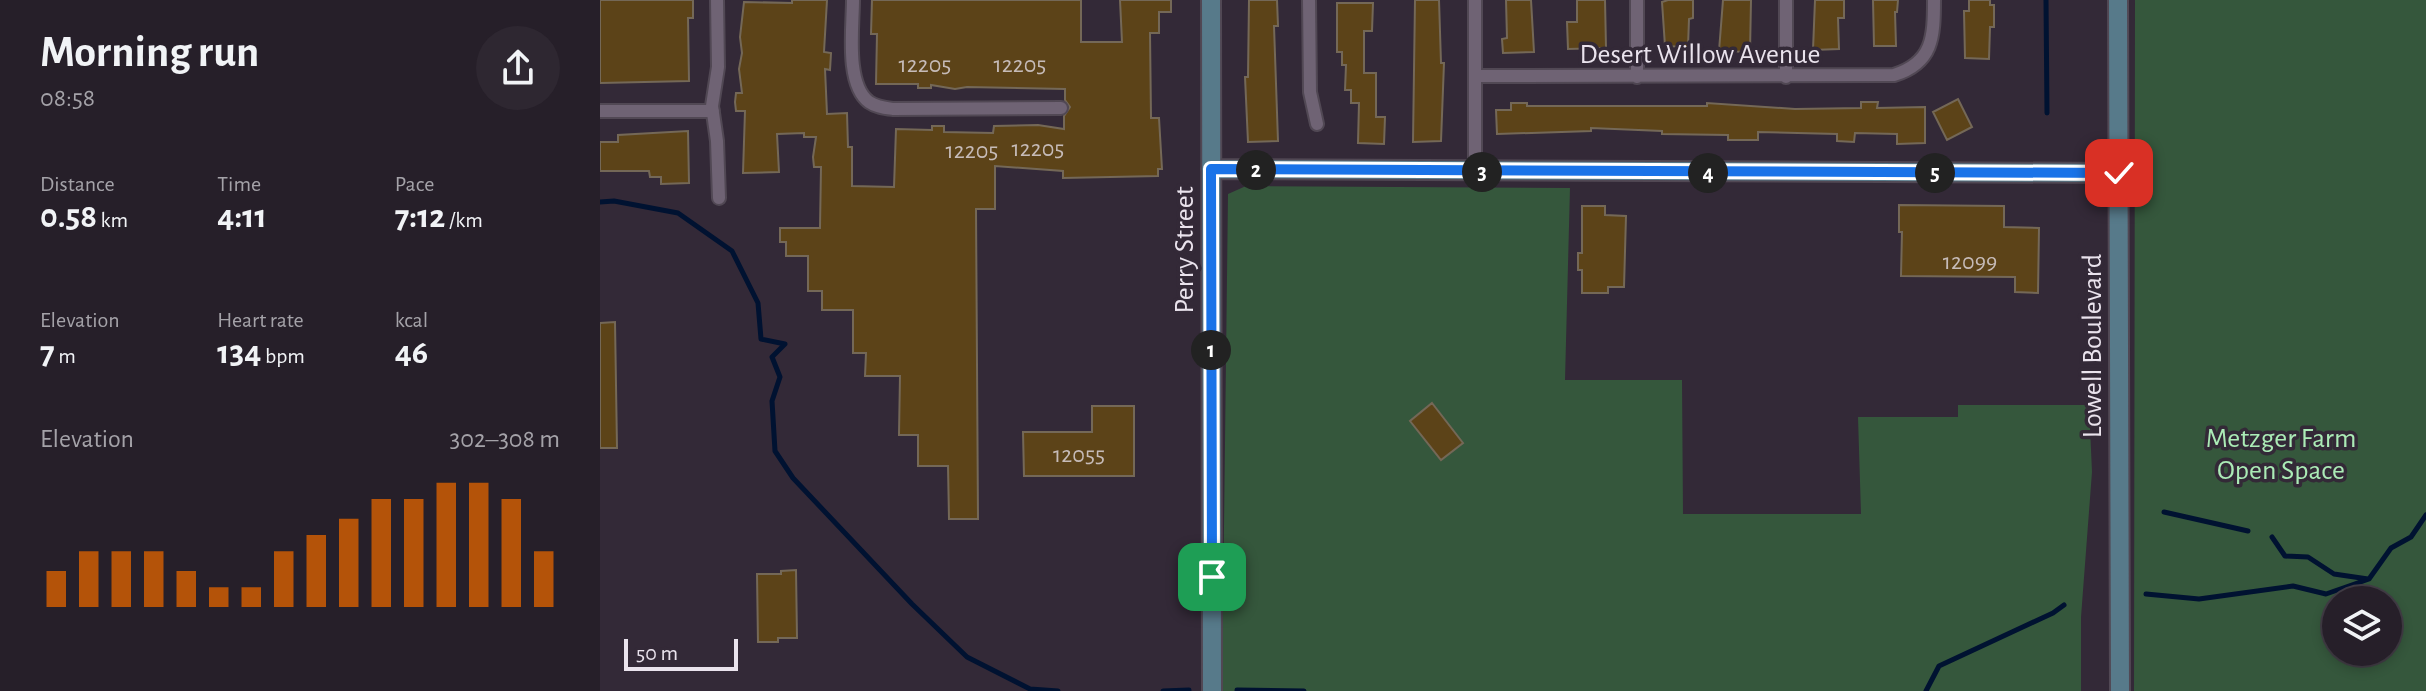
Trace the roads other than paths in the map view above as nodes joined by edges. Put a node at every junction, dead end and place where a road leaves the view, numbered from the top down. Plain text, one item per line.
1 (717, 0) edge
2 (853, 0) edge
3 (1211, 0) edge
4 (1309, 0) edge
5 (1475, 0) edge
6 (1637, 0) edge
7 (1786, 0) edge
8 (1934, 0) edge
9 (2118, 0) edge
10 (1921, 61) junction
11 (1933, 71) dead end
12 (1475, 76) junction
13 (1637, 77) junction
14 (1786, 77) junction
15 (1061, 108) dead end
16 (600, 111) edge
17 (713, 111) junction
18 (1317, 124) dead end
19 (1211, 169) junction
20 (1475, 172) junction
21 (2119, 173) junction
22 (719, 198) dead end
23 (1212, 691) edge
24 (2120, 691) edge

1 - 17 street
2 - 15 street
3 - 19 street, Perry Street
4 - 18 street
5 - 12 street
6 - 13 street
7 - 14 street
8 - 10 street
9 - 21 street, Lowell Boulevard
10 - 11 street
10 - 14 street, Desert Willow Avenue
12 - 13 street, Desert Willow Avenue
12 - 20 street
13 - 14 street, Desert Willow Avenue
16 - 17 street
17 - 22 street
19 - 20 street
19 - 23 street, Perry Street
20 - 21 street
21 - 24 street, Lowell Boulevard

